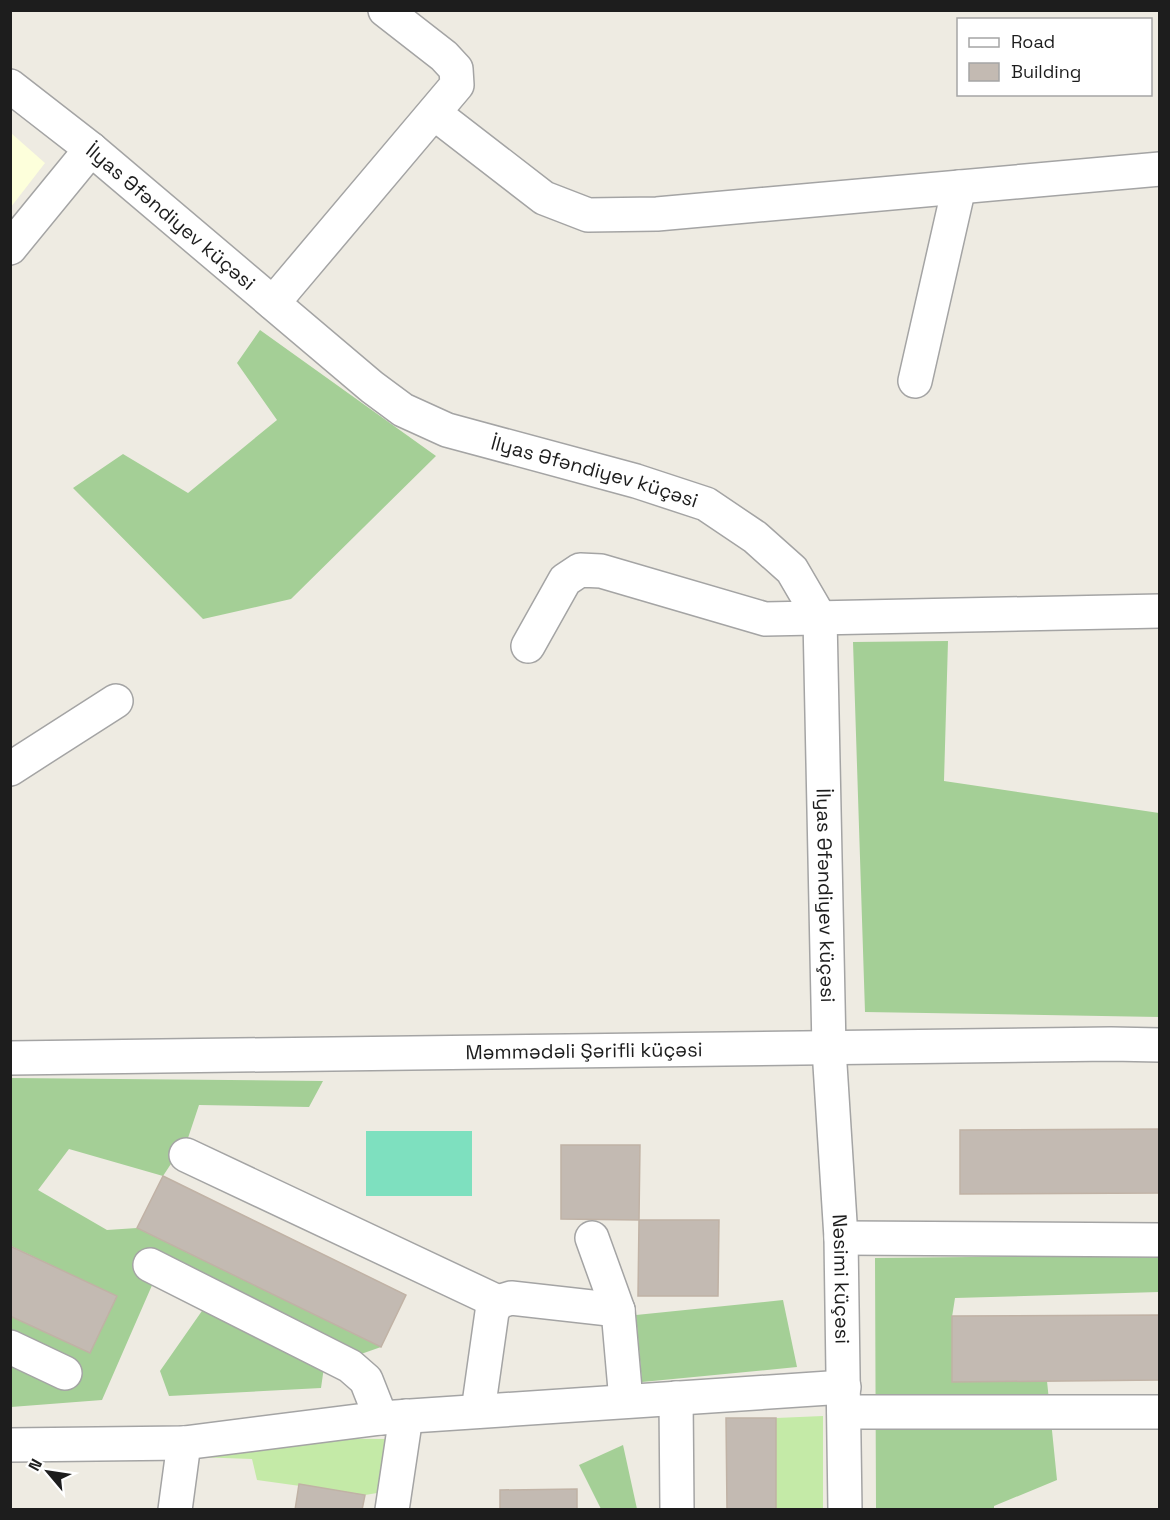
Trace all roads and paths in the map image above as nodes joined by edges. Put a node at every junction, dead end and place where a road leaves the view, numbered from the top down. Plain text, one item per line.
1 (386, 10) edge
2 (10, 86) edge
3 (434, 113) junction
4 (91, 149) junction
5 (1160, 169) edge
6 (959, 187) junction
7 (10, 248) edge
8 (273, 303) junction
9 (915, 381) dead end
10 (1160, 611) edge
11 (820, 618) junction
12 (528, 646) dead end
13 (116, 701) dead end
14 (10, 769) edge
15 (1160, 1045) edge
16 (829, 1049) junction
17 (10, 1058) edge
18 (186, 1155) dead end
19 (592, 1238) dead end
20 (841, 1238) junction
21 (1160, 1240) edge
22 (150, 1265) dead end
23 (498, 1302) junction
24 (618, 1310) junction
25 (10, 1347) edge
26 (64, 1373) dead end
27 (676, 1398) junction
28 (844, 1399) junction
29 (626, 1401) junction
30 (478, 1411) junction
31 (1160, 1412) edge
32 (394, 1417) junction
33 (184, 1443) junction
34 (10, 1445) edge
35 (175, 1509) edge
36 (392, 1509) edge
37 (677, 1509) edge
38 (844, 1509) edge

1 - 3 street
2 - 4 street, İlyas Əfəndiyev küçəsi
3 - 6 street
3 - 8 street
4 - 7 street
4 - 8 street, İlyas Əfəndiyev küçəsi
5 - 6 street
6 - 9 street
8 - 11 street, İlyas Əfəndiyev küçəsi
10 - 11 street
11 - 12 street
11 - 16 street, İlyas Əfəndiyev küçəsi
13 - 14 street
15 - 16 street, Məmmədəli Şərifli küçəsi
16 - 17 street, Məmmədəli Şərifli küçəsi
16 - 20 street, Nəsimi küçəsi
18 - 23 street
19 - 24 street
20 - 21 street
20 - 28 street, Nəsimi küçəsi
22 - 32 street
23 - 24 street
23 - 30 street
24 - 29 street
25 - 26 street
27 - 28 street
27 - 29 street
27 - 37 street
28 - 31 street
28 - 38 street, Nəsimi küçəsi
29 - 30 street
30 - 32 street
32 - 33 street
32 - 36 street
33 - 34 street
33 - 35 street

